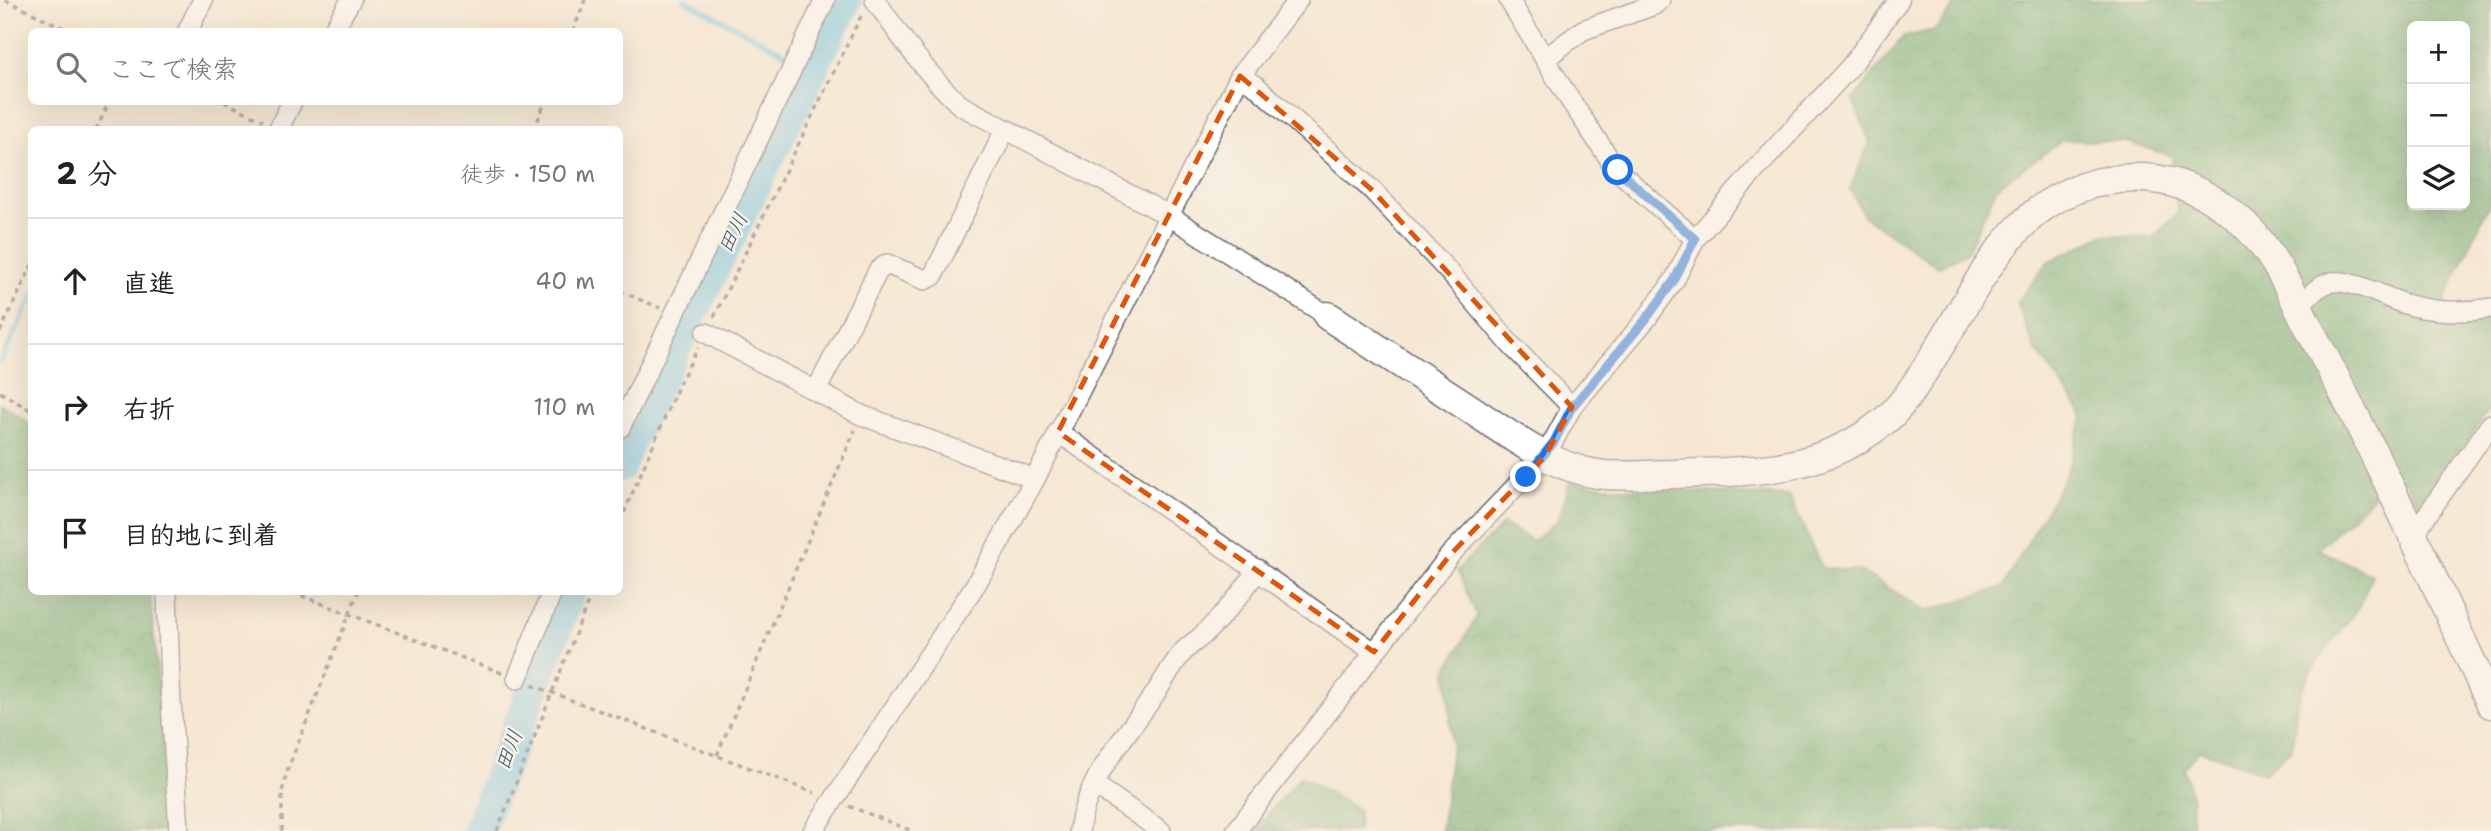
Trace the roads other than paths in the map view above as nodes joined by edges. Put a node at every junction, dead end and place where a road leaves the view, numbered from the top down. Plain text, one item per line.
1 (203, 0) edge
2 (351, 0) edge
3 (825, 0) edge
4 (1298, 0) edge
5 (1509, 0) edge
6 (1660, 0) edge
7 (1899, 0) edge
8 (871, 3) edge
9 (189, 28) edge
10 (334, 28) edge
11 (1546, 58) junction
12 (1240, 76) junction
13 (290, 105) edge
14 (280, 126) edge
15 (1005, 130) junction
16 (1168, 215) junction
17 (1695, 239) junction
18 (2297, 306) junction
19 (2491, 308) edge
20 (1328, 316) joint
21 (706, 333) road end
22 (816, 391) junction
23 (1572, 407) junction
24 (623, 421) edge
25 (2491, 424) edge
26 (1058, 432) junction
27 (1545, 456) junction
28 (1035, 479) junction
29 (2414, 539) junction
30 (1257, 569) junction
31 (167, 595) edge
32 (551, 595) edge
33 (1374, 652) junction
34 (521, 680) road end
35 (2491, 704) edge
36 (1095, 785) junction
37 (180, 831) edge
38 (813, 831) edge
39 (1079, 831) edge
40 (1161, 831) edge
41 (1236, 831) edge

1 - 9 street
2 - 10 street
3 - 24 street
4 - 12 street
5 - 11 street
6 - 11 street
7 - 17 street
8 - 15 street
11 - 17 street
12 - 16 street
12 - 23 street
13 - 14 street
15 - 16 street
15 - 22 street
16 - 20 street
16 - 26 street
17 - 23 street
18 - 19 street
18 - 27 street
18 - 29 street
20 - 27 street
21 - 22 street
22 - 28 street
23 - 27 street
25 - 29 street
26 - 28 street
26 - 30 street
27 - 33 street
28 - 38 street
29 - 35 street
30 - 33 street
30 - 36 street
31 - 37 street
32 - 34 street
33 - 41 street
36 - 39 street
36 - 40 street

